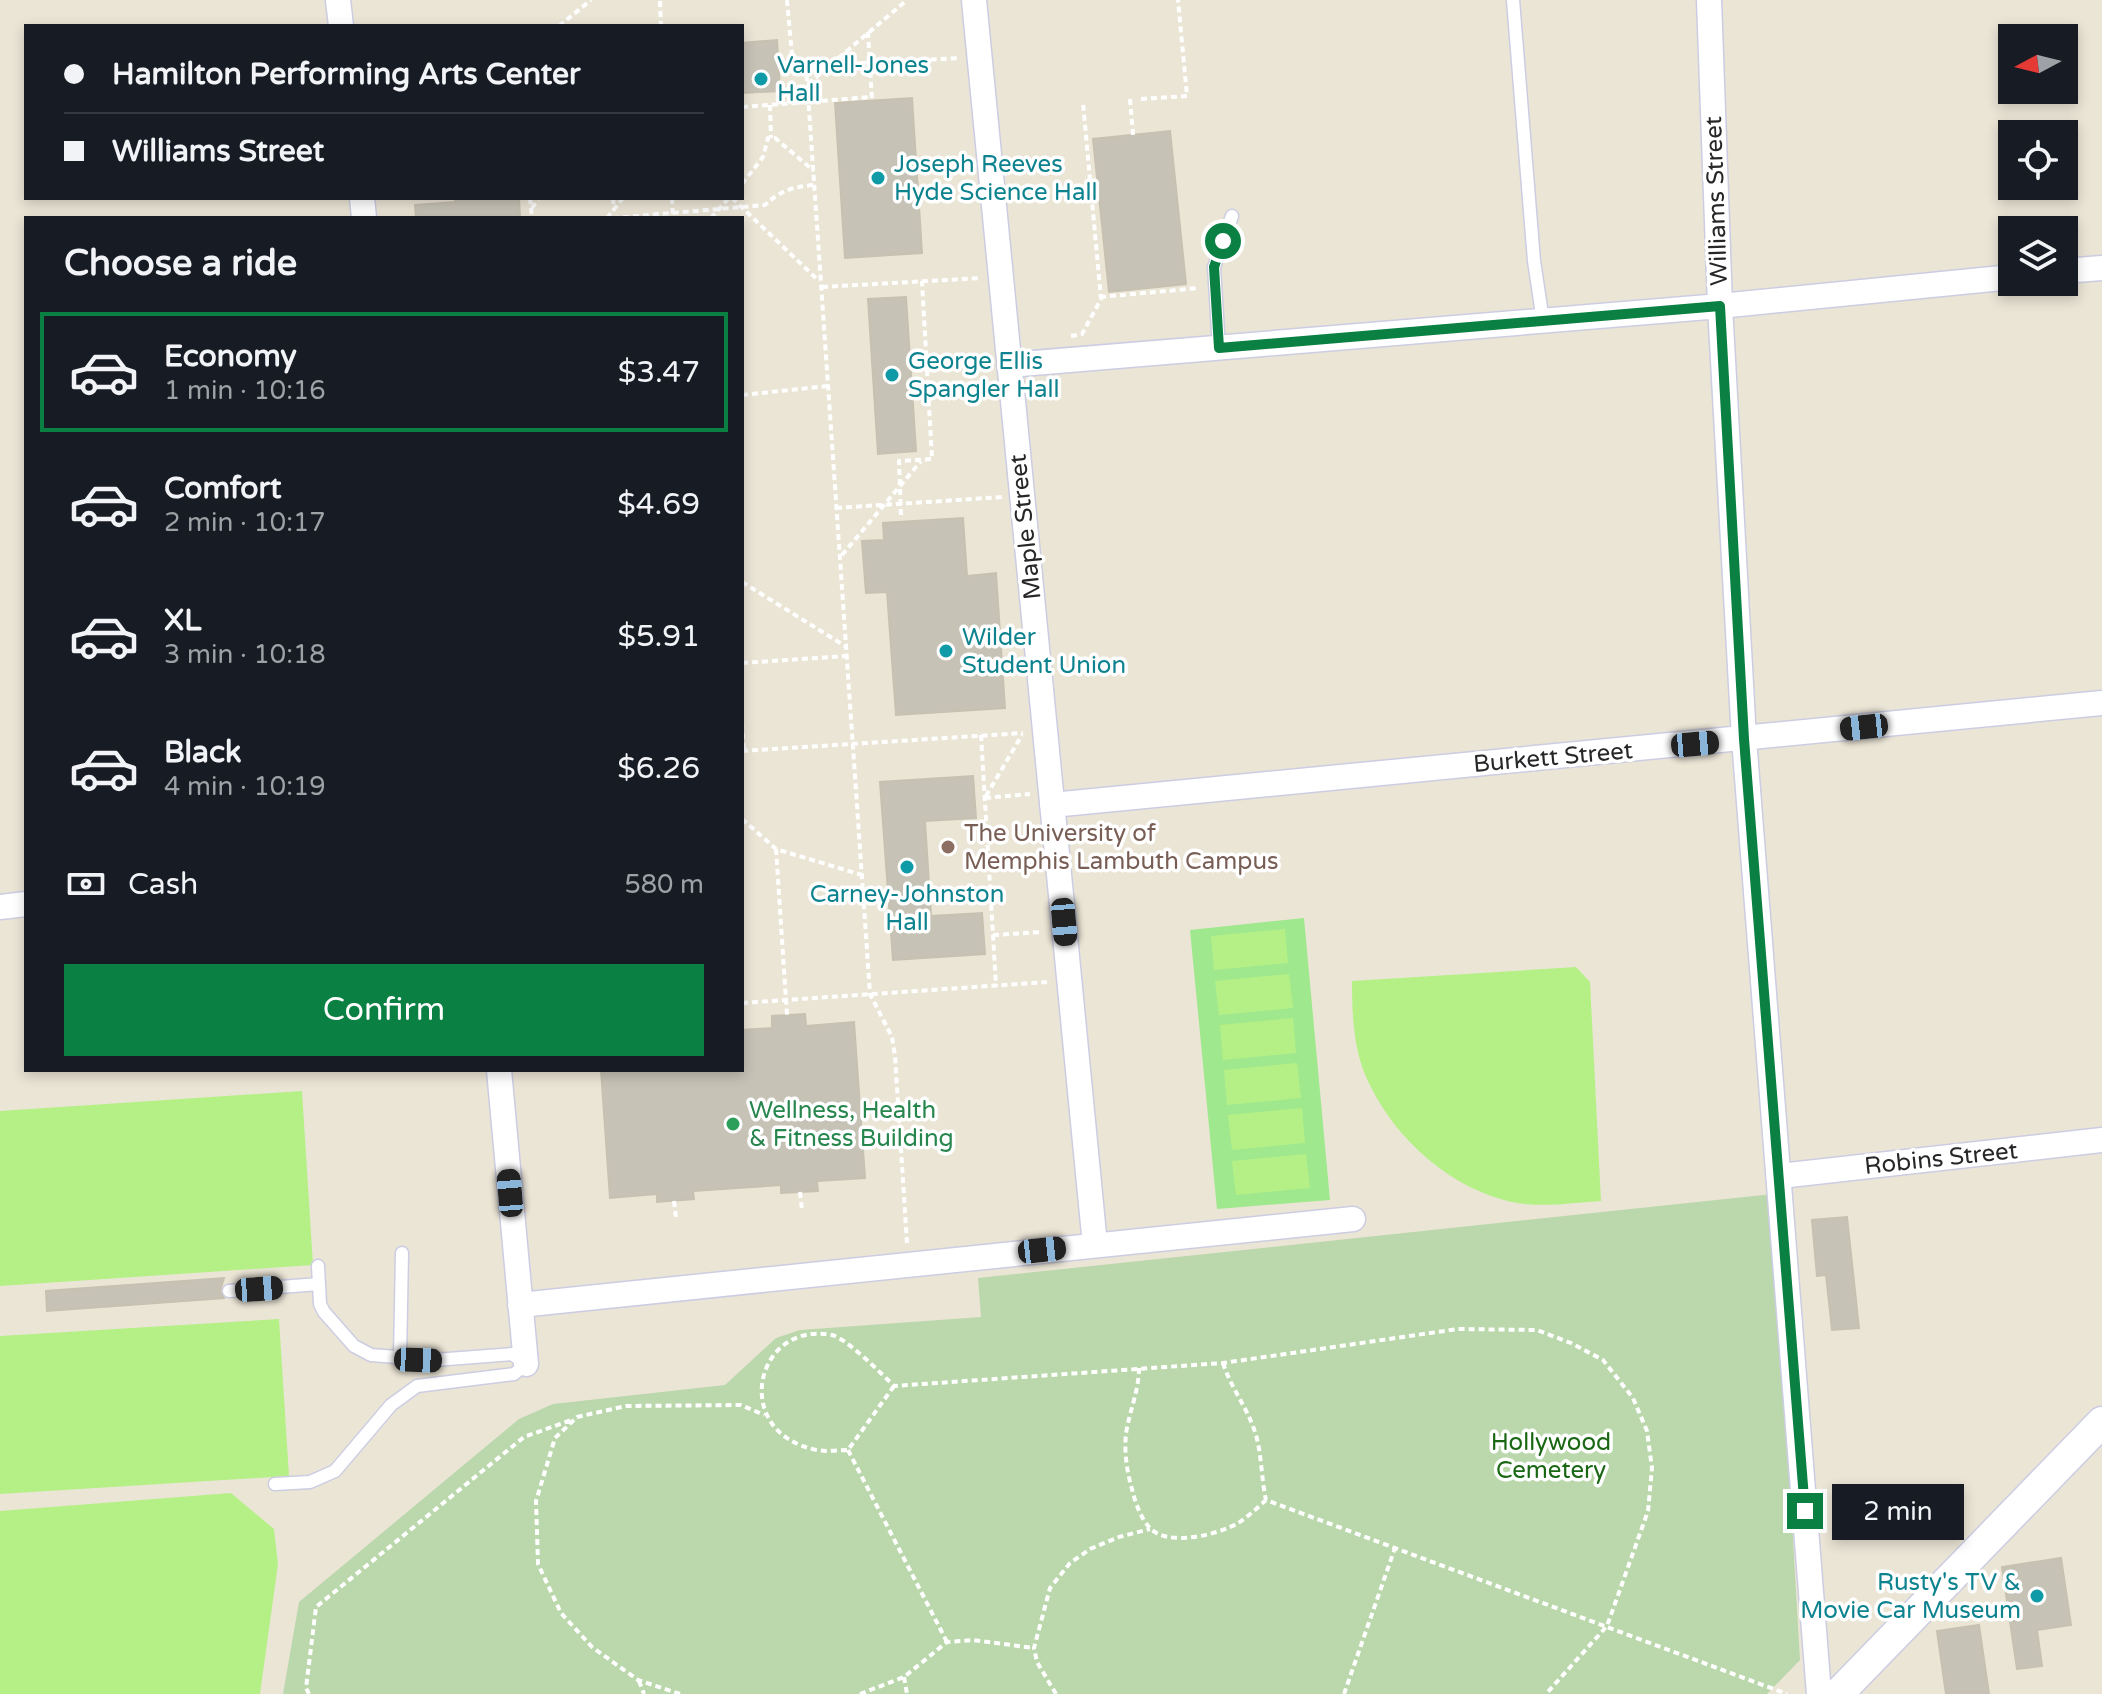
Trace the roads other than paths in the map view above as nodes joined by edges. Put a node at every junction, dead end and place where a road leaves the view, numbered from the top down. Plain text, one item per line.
1 (338, 0) edge
2 (974, 0) edge
3 (1513, 0) edge
4 (1709, 0) edge
5 (341, 24) edge
6 (1232, 216) dead end
7 (2102, 268) edge
8 (2078, 270) edge
9 (1998, 278) edge
10 (1720, 306) junction
11 (1543, 321) junction
12 (1219, 348) junction
13 (1009, 365) junction
14 (2102, 703) edge
15 (1744, 739) junction
16 (1042, 800) junction
17 (24, 904) edge
18 (0, 907) edge
19 (499, 1072) edge
20 (2102, 1140) edge
21 (1780, 1176) junction
22 (1353, 1219) dead end
23 (1095, 1245) junction
24 (402, 1253) dead end
25 (318, 1266) dead end
26 (319, 1284) junction
27 (229, 1291) dead end
28 (520, 1305) junction
29 (400, 1359) junction
30 (441, 1360) junction
31 (526, 1364) junction
32 (443, 1382) junction
33 (2102, 1422) edge
34 (275, 1484) dead end
35 (1819, 1694) edge
36 (1838, 1694) edge

1 - 5 street
2 - 13 street, Maple Street
3 - 11 lane
4 - 10 street, Williams Street
6 - 12 lane
7 - 8 street
9 - 10 street
10 - 11 street
10 - 15 street, Williams Street
11 - 12 street
12 - 13 street
13 - 16 street, Maple Street
14 - 15 street, Burkett Street
15 - 16 street, Burkett Street
15 - 21 street, Williams Street
16 - 23 street, Maple Street
17 - 18 street
19 - 28 street
20 - 21 street, Robins Street
21 - 35 street, Williams Street
22 - 23 street
23 - 28 street
24 - 29 lane
25 - 26 lane
26 - 27 lane
26 - 29 lane
28 - 31 street
29 - 30 lane
30 - 31 lane
30 - 32 lane
31 - 32 lane
32 - 34 lane
33 - 36 street

